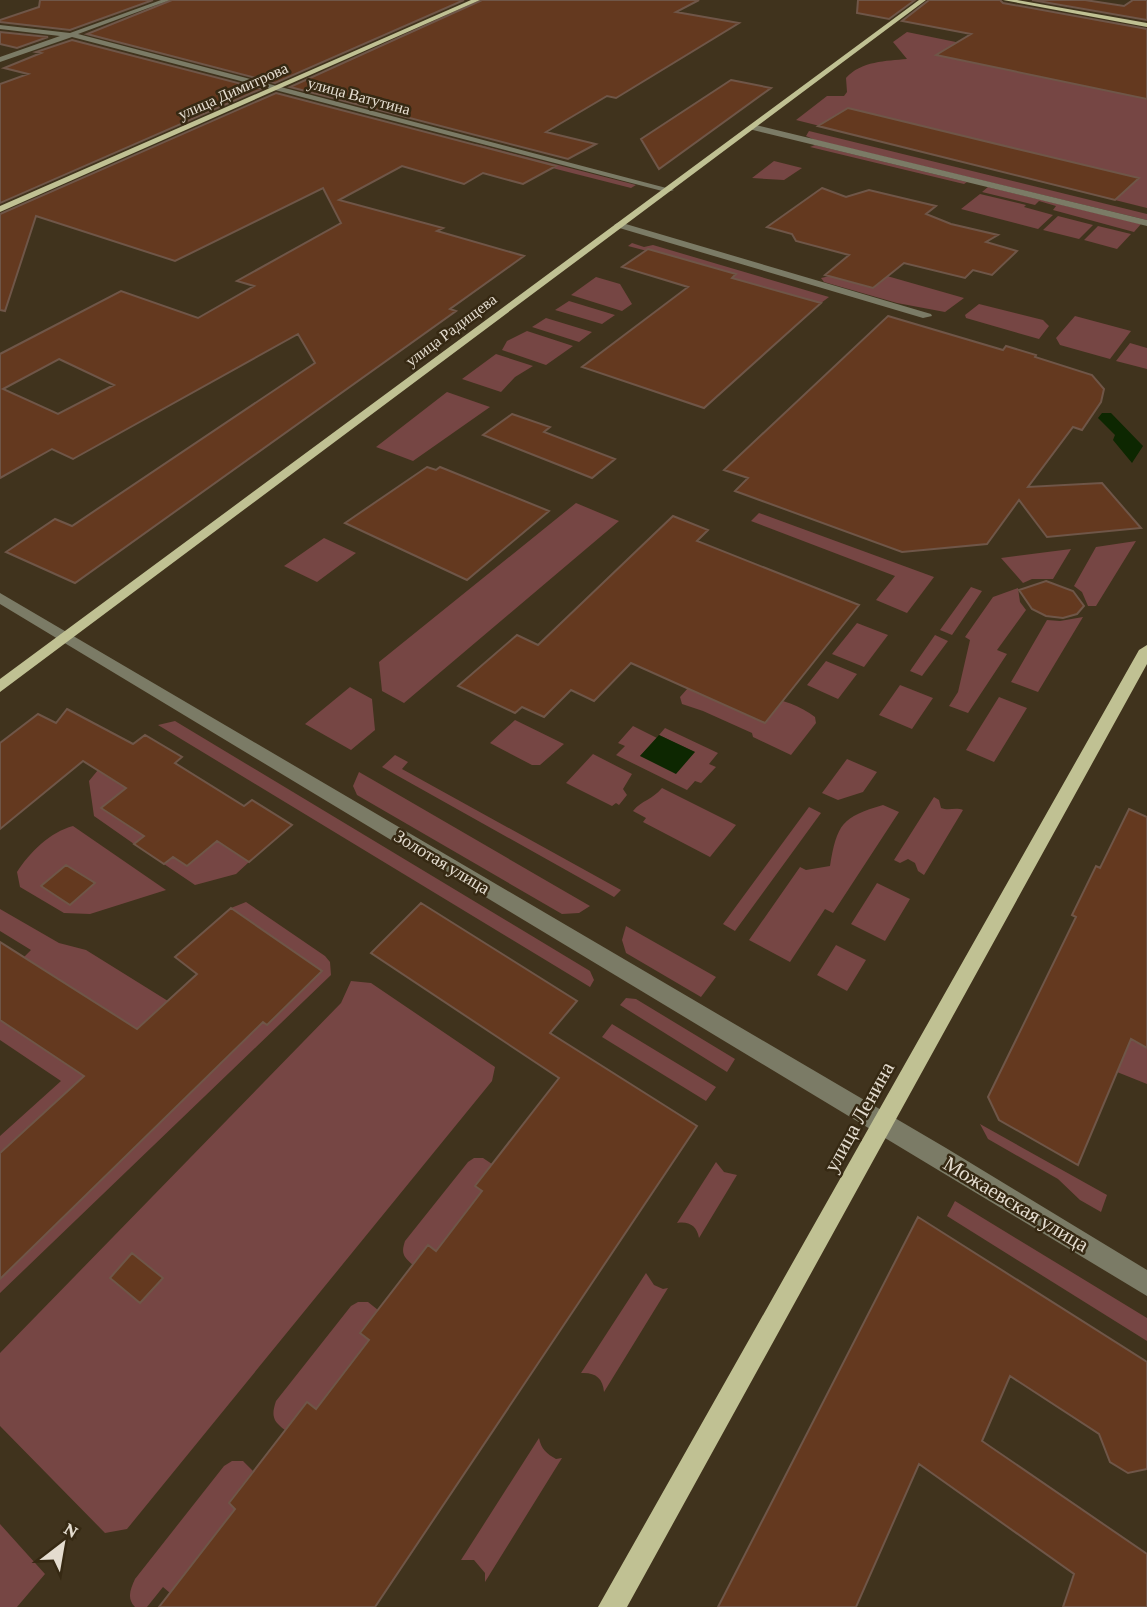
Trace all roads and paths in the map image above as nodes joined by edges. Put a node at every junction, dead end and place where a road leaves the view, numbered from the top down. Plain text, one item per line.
1 (166, 0) edge
2 (477, 0) edge
3 (923, 0) edge
4 (1006, 0) edge
5 (1147, 24) edge
6 (0, 27) edge
7 (72, 35) junction
8 (0, 60) edge
9 (275, 88) junction
10 (752, 127) junction
11 (669, 190) junction
12 (0, 209) edge
13 (1147, 223) edge
14 (619, 225) junction
15 (927, 316) dead end
16 (0, 598) edge
17 (68, 638) junction
18 (1147, 650) edge
19 (0, 687) edge
20 (883, 1125) junction
21 (1147, 1284) edge
22 (612, 1607) edge

1 - 7 street
2 - 9 main road, улица Димитрова
3 - 10 main road, улица Радищева
4 - 5 main road
6 - 7 street, улица Ватутина
7 - 8 street
7 - 9 street, улица Ватутина
9 - 11 street, улица Ватутина
9 - 12 main road, улица Димитрова
10 - 11 main road, улица Радищева
10 - 13 street
11 - 14 main road, улица Радищева
14 - 15 street
14 - 17 main road, улица Радищева
16 - 17 street, Золотая улица
17 - 19 main road, улица Радищева
17 - 20 street, Золотая улица
18 - 20 main road, улица Ленина
20 - 21 street, Можаевская улица
20 - 22 main road, улица Ленина

